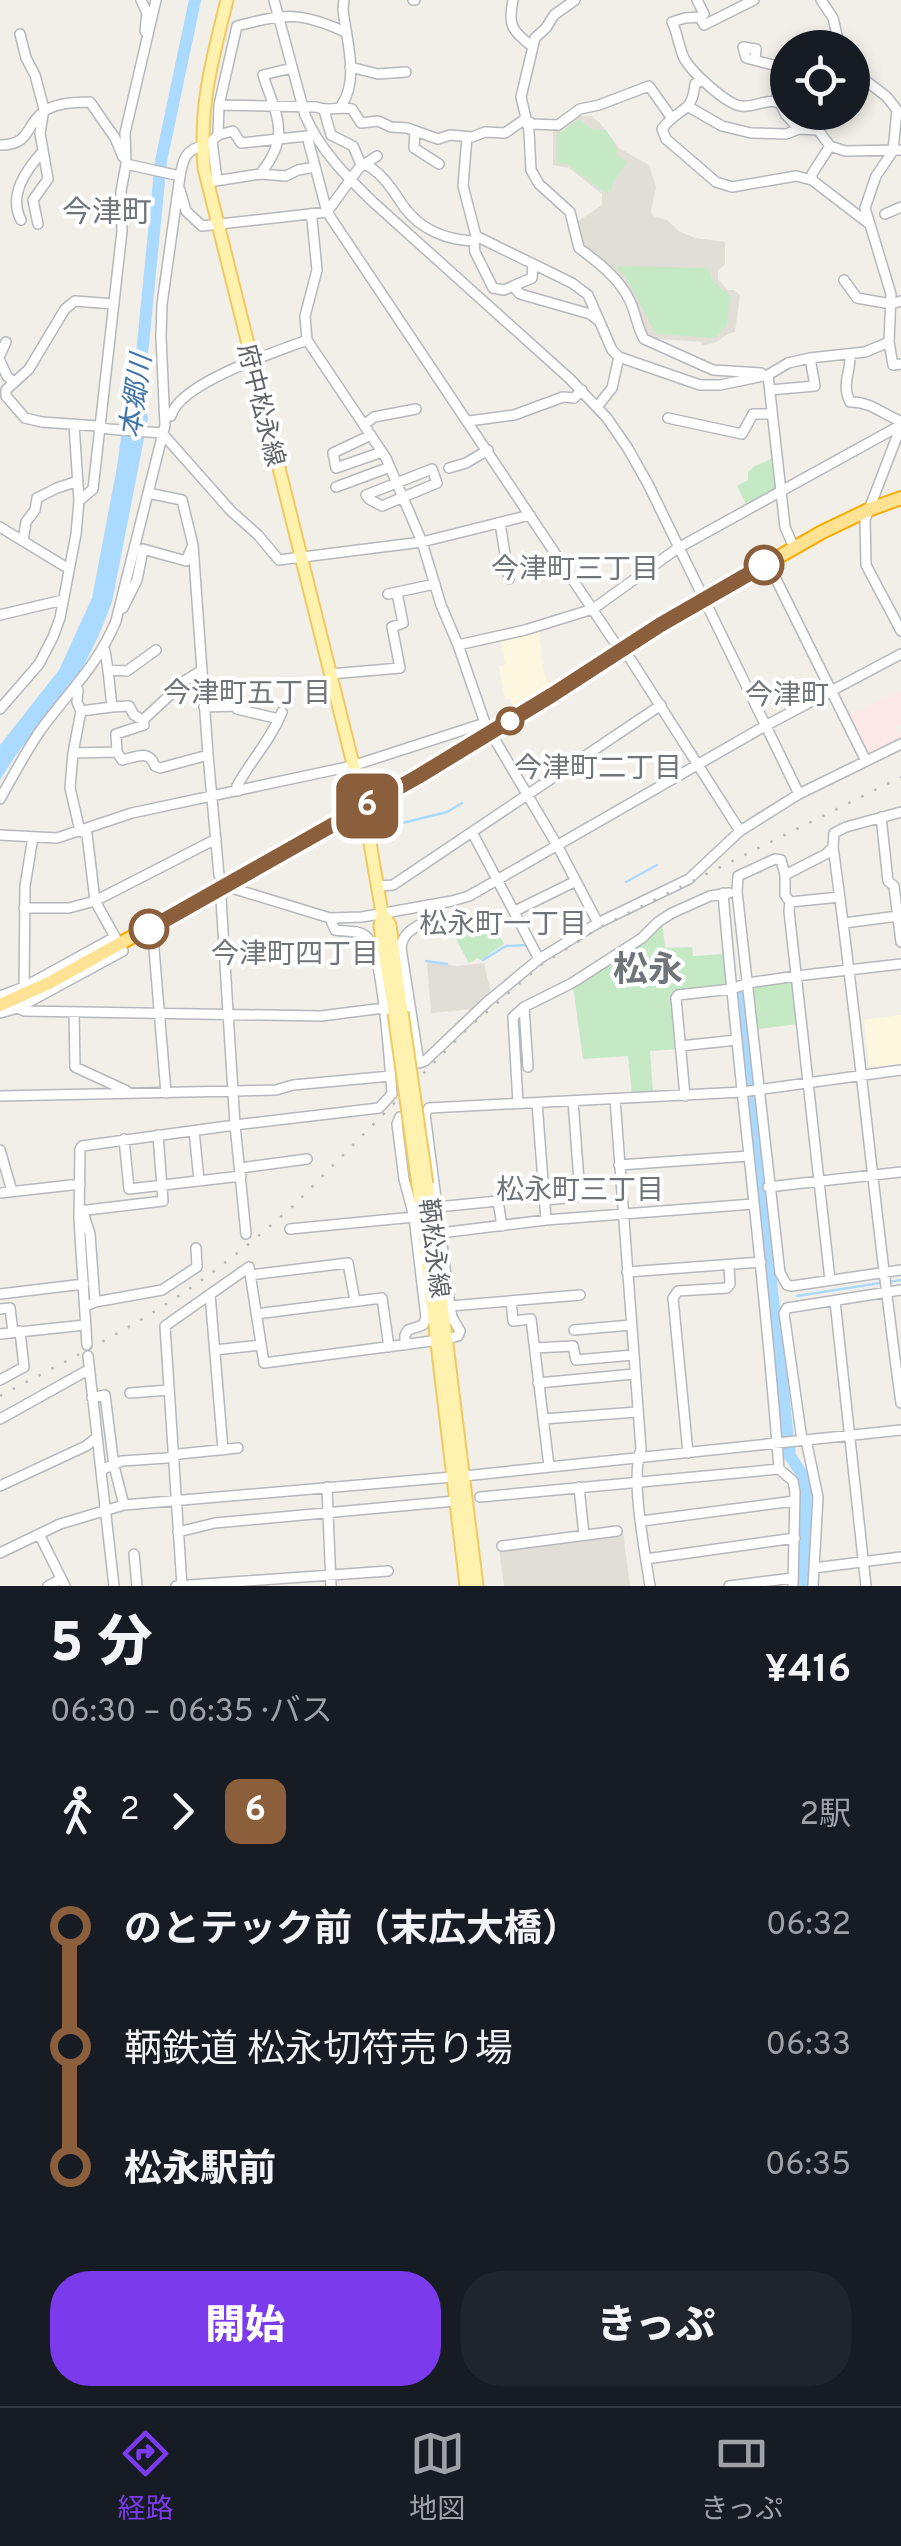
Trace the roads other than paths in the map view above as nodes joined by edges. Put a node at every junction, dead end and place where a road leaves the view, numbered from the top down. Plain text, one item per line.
1 (140, 0) edge
2 (156, 0) edge
3 (227, 0) edge
4 (274, 0) edge
5 (344, 0) edge
6 (513, 0) edge
7 (576, 0) edge
8 (697, 0) edge
9 (719, 0) edge
10 (754, 0) edge
11 (821, 0) edge
12 (725, 12) junction
13 (278, 16) junction
14 (700, 18) junction
15 (836, 30) edge
16 (345, 32) junction
17 (20, 34) dead end
18 (532, 46) junction
19 (145, 48) junction
20 (754, 59) dead end
21 (770, 63) edge
22 (292, 68) junction
23 (350, 68) junction
24 (406, 72) dead end
25 (702, 80) junction
26 (870, 84) edge
27 (770, 100) edge
28 (219, 106) junction
29 (341, 106) junction
30 (690, 106) junction
31 (276, 108) junction
32 (303, 108) junction
33 (324, 110) junction
34 (42, 113) junction
35 (671, 117) junction
36 (525, 119) junction
37 (796, 130) edge
38 (818, 130) edge
39 (415, 132) junction
40 (218, 135) junction
41 (467, 138) junction
42 (278, 139) junction
43 (0, 145) edge
44 (202, 146) junction
45 (830, 146) junction
46 (42, 150) junction
47 (897, 150) edge
48 (377, 156) dead end
49 (364, 164) junction
50 (439, 164) dead end
51 (130, 165) junction
52 (315, 167) junction
53 (260, 174) junction
54 (177, 175) junction
55 (350, 180) junction
56 (812, 180) junction
57 (212, 181) junction
58 (178, 188) junction
59 (901, 207) edge
60 (327, 212) junction
61 (884, 214) dead end
62 (309, 215) junction
63 (21, 220) dead end
64 (38, 224) dead end
65 (868, 224) junction
66 (217, 225) junction
67 (475, 238) junction
68 (533, 264) junction
69 (844, 280) dead end
70 (513, 286) junction
71 (896, 302) edge
72 (114, 304) junction
73 (599, 321) junction
74 (307, 340) junction
75 (6, 342) dead end
76 (889, 342) junction
77 (850, 355) junction
78 (619, 357) junction
79 (0, 358) edge
80 (810, 358) junction
81 (251, 362) junction
82 (901, 364) edge
83 (753, 375) junction
84 (768, 375) junction
85 (7, 381) edge
86 (582, 390) junction
87 (770, 390) junction
88 (598, 406) junction
89 (416, 409) dead end
90 (772, 414) junction
91 (165, 415) junction
92 (668, 418) dead end
93 (469, 422) junction
94 (74, 424) junction
95 (364, 424) junction
96 (901, 425) edge
97 (104, 429) junction
98 (162, 434) junction
99 (371, 435) junction
100 (488, 450) junction
101 (382, 452) junction
102 (390, 468) junction
103 (450, 468) dead end
104 (78, 481) junction
105 (396, 483) junction
106 (336, 487) dead end
107 (782, 490) junction
108 (148, 493) junction
109 (402, 497) junction
110 (901, 498) edge
111 (79, 501) junction
112 (868, 510) junction
113 (530, 515) junction
114 (500, 523) junction
115 (0, 528) edge
116 (76, 534) junction
117 (136, 538) junction
118 (23, 541) junction
119 (422, 542) junction
120 (193, 545) junction
121 (678, 548) junction
122 (794, 548) junction
123 (144, 550) junction
124 (300, 556) junction
125 (768, 563) junction
126 (64, 566) junction
127 (510, 580) dead end
128 (435, 584) junction
129 (705, 599) junction
130 (63, 601) junction
131 (901, 608) edge
132 (593, 610) junction
133 (890, 613) junction
134 (0, 615) edge
135 (116, 621) junction
136 (901, 631) edge
137 (458, 645) junction
138 (103, 650) junction
139 (156, 650) dead end
140 (623, 650) junction
141 (901, 654) edge
142 (108, 670) junction
143 (202, 670) junction
144 (330, 674) junction
145 (76, 687) junction
146 (830, 691) junction
147 (662, 706) junction
148 (112, 707) junction
149 (204, 707) junction
150 (0, 708) edge
151 (81, 711) junction
152 (143, 720) junction
153 (765, 726) junction
154 (487, 728) junction
155 (472, 736) junction
156 (901, 744) edge
157 (117, 752) junction
158 (73, 753) junction
159 (208, 755) junction
160 (866, 760) junction
161 (700, 764) junction
162 (352, 766) junction
163 (238, 791) junction
164 (528, 794) junction
165 (798, 794) junction
166 (213, 796) junction
167 (0, 799) edge
168 (364, 808) junction
169 (901, 812) edge
170 (881, 817) junction
171 (80, 831) junction
172 (740, 831) junction
173 (472, 832) junction
174 (0, 835) edge
175 (33, 837) junction
176 (216, 840) junction
177 (557, 845) junction
178 (833, 847) junction
179 (785, 875) junction
180 (498, 879) junction
181 (576, 881) junction
182 (226, 886) junction
183 (378, 886) junction
184 (736, 892) junction
185 (723, 893) junction
186 (840, 897) junction
187 (94, 900) junction
188 (790, 902) junction
189 (428, 906) junction
190 (24, 908) junction
191 (515, 911) junction
192 (382, 913) junction
193 (898, 916) junction
194 (330, 918) junction
195 (598, 923) junction
196 (844, 923) junction
197 (146, 930) junction
198 (118, 941) junction
199 (901, 942) edge
200 (539, 959) junction
201 (901, 964) edge
202 (850, 970) junction
203 (796, 976) junction
204 (748, 983) junction
205 (24, 988) junction
206 (732, 990) junction
207 (0, 996) edge
208 (0, 1004) edge
209 (23, 1006) junction
210 (524, 1007) junction
211 (393, 1011) junction
212 (74, 1012) junction
213 (0, 1013) edge
214 (161, 1014) junction
215 (228, 1015) junction
216 (737, 1040) junction
217 (680, 1046) junction
218 (419, 1063) junction
219 (528, 1067) dead end
220 (901, 1070) edge
221 (390, 1071) junction
222 (862, 1074) junction
223 (808, 1082) junction
224 (760, 1088) junction
225 (232, 1091) junction
226 (166, 1092) junction
227 (742, 1092) junction
228 (128, 1094) junction
229 (0, 1096) edge
230 (686, 1096) junction
231 (614, 1098) junction
232 (573, 1100) junction
233 (536, 1102) junction
234 (518, 1104) junction
235 (425, 1114) junction
236 (234, 1125) junction
237 (194, 1131) junction
238 (158, 1136) junction
239 (124, 1139) junction
240 (0, 1150) edge
241 (749, 1156) junction
242 (308, 1159) dead end
243 (620, 1166) junction
244 (240, 1172) junction
245 (901, 1172) edge
246 (873, 1175) junction
247 (199, 1180) junction
248 (819, 1181) junction
249 (80, 1184) junction
250 (162, 1185) junction
251 (768, 1187) junction
252 (12, 1192) junction
253 (0, 1193) edge
254 (545, 1200) junction
255 (753, 1204) junction
256 (437, 1208) junction
257 (81, 1212) junction
258 (623, 1215) junction
259 (414, 1217) junction
260 (546, 1220) junction
261 (502, 1226) junction
262 (290, 1229) dead end
263 (440, 1233) junction
264 (246, 1234) dead end
265 (196, 1248) dead end
266 (761, 1262) junction
267 (729, 1265) junction
268 (901, 1270) edge
269 (626, 1272) junction
270 (250, 1276) junction
271 (830, 1280) junction
272 (885, 1283) junction
273 (84, 1284) junction
274 (901, 1290) edge
275 (0, 1294) edge
276 (210, 1294) junction
277 (580, 1295) dead end
278 (355, 1301) junction
279 (511, 1301) junction
280 (835, 1301) junction
281 (91, 1304) junction
282 (450, 1306) junction
283 (0, 1309) edge
284 (256, 1314) junction
285 (86, 1325) junction
286 (630, 1325) junction
287 (574, 1330) dead end
288 (16, 1332) junction
289 (0, 1334) edge
290 (441, 1340) junction
291 (261, 1345) junction
292 (405, 1345) junction
293 (389, 1347) junction
294 (535, 1348) junction
295 (215, 1350) junction
296 (633, 1355) junction
297 (88, 1370) junction
298 (634, 1374) junction
299 (0, 1380) edge
300 (538, 1383) junction
301 (169, 1390) junction
302 (130, 1393) dead end
303 (92, 1398) junction
304 (901, 1402) edge
305 (637, 1412) junction
306 (0, 1419) edge
307 (543, 1420) junction
308 (901, 1430) edge
309 (850, 1434) junction
310 (96, 1438) junction
311 (802, 1440) junction
312 (780, 1442) junction
313 (238, 1448) dead end
314 (222, 1450) junction
315 (688, 1453) junction
316 (174, 1456) junction
317 (638, 1458) junction
318 (114, 1466) junction
319 (549, 1466) junction
320 (779, 1469) junction
321 (101, 1470) junction
322 (458, 1476) junction
323 (637, 1482) junction
324 (0, 1486) edge
325 (326, 1487) junction
326 (579, 1487) junction
327 (480, 1497) dead end
328 (177, 1500) junction
329 (454, 1501) junction
330 (794, 1501) junction
331 (124, 1505) junction
332 (105, 1511) junction
333 (327, 1512) junction
334 (642, 1521) junction
335 (617, 1531) dead end
336 (178, 1532) junction
337 (39, 1534) junction
338 (584, 1535) junction
339 (796, 1538) junction
340 (502, 1546) dead end
341 (0, 1553) edge
342 (134, 1554) dead end
343 (646, 1558) junction
344 (901, 1558) edge
345 (863, 1562) junction
346 (814, 1568) junction
347 (388, 1571) dead end
348 (365, 1572) junction
349 (331, 1580) edge
350 (793, 1582) edge
351 (63, 1583) edge
352 (180, 1585) edge
353 (48, 1586) edge
354 (114, 1586) edge
355 (136, 1586) edge
356 (366, 1586) edge
357 (466, 1586) edge
358 (477, 1586) edge
359 (650, 1586) edge
360 (729, 1586) edge
361 (813, 1586) edge
362 (866, 1586) edge

1 - 19 street
2 - 19 street
3 - 44 main road, 府中松永線
4 - 13 street
5 - 16 street
6 - 18 street
7 - 18 street
8 - 14 street
9 - 12 street
10 - 12 street
11 - 15 street
12 - 14 street
13 - 16 street
13 - 22 street
13 - 28 street
14 - 25 street
16 - 23 street
17 - 34 street
18 - 36 street
19 - 51 street
20 - 21 street
22 - 31 street
22 - 32 street
23 - 24 street
23 - 29 street
25 - 27 street
25 - 30 street
26 - 47 street
28 - 31 street
28 - 40 street
29 - 33 street
29 - 39 street
30 - 35 street
30 - 37 street
31 - 32 street
31 - 42 street
32 - 33 street
32 - 55 street
33 - 49 street
34 - 43 street
34 - 46 street
34 - 51 street
35 - 36 street
35 - 56 street
36 - 41 street
36 - 83 street
38 - 45 street
39 - 41 street
39 - 50 street
40 - 42 street
40 - 57 street
41 - 67 street
42 - 52 street
42 - 53 street
44 - 54 street
44 - 57 main road, 府中松永線
45 - 47 street
45 - 56 street
46 - 63 street
46 - 64 street
47 - 65 street
48 - 49 street
49 - 55 street
49 - 67 street
51 - 54 street
51 - 72 street
52 - 53 street
52 - 60 street
53 - 57 street
54 - 58 street
55 - 60 street
55 - 86 street
56 - 65 street
57 - 66 main road, 府中松永線
58 - 66 street
58 - 91 street
59 - 61 street
60 - 62 street
60 - 93 street
62 - 66 street
62 - 74 street
65 - 71 street
66 - 81 main road, 府中松永線
67 - 68 street
67 - 70 street
68 - 70 street
68 - 73 street
69 - 71 street
70 - 73 street
71 - 76 street
72 - 85 street
72 - 97 street
73 - 78 street
74 - 81 street
74 - 95 street
75 - 79 street
76 - 77 street
76 - 82 street
77 - 80 street
77 - 96 street
78 - 83 street
78 - 88 street
79 - 85 street
80 - 84 street
80 - 87 street
81 - 91 street
81 - 124 main road, 府中松永線
83 - 84 street
84 - 87 street
85 - 94 street
86 - 88 street
86 - 93 street
87 - 90 street
88 - 121 street
89 - 95 street
90 - 92 street
90 - 107 street
91 - 98 street
93 - 100 street
94 - 97 street
94 - 104 street
95 - 99 street
96 - 107 street
96 - 112 street
97 - 98 street
97 - 111 street
98 - 108 street
98 - 124 street
99 - 101 street
99 - 101 street
100 - 103 street
100 - 113 street
101 - 102 street
102 - 105 street
102 - 106 street
104 - 111 street
104 - 118 street
105 - 109 street
105 - 109 street
105 - 109 street
107 - 121 street
107 - 122 street
108 - 117 street
108 - 120 street
109 - 119 street
110 - 112 highway
111 - 116 street
112 - 122 highway
112 - 133 street
113 - 114 street
113 - 132 street
114 - 119 street
114 - 127 street
115 - 118 street
116 - 126 street
116 - 130 street
117 - 123 street
117 - 135 street
118 - 126 street
119 - 124 street
119 - 128 street
120 - 123 street
120 - 143 street
121 - 129 street
121 - 132 street
122 - 125 highway
123 - 135 street
124 - 144 main road, 府中松永線
125 - 129 highway
125 - 146 street
126 - 130 street
128 - 137 street
128 - 144 street
129 - 140 highway
129 - 153 street
130 - 134 street
130 - 150 street
131 - 133 street
132 - 137 street
132 - 140 street
133 - 136 street
135 - 138 street
137 - 154 street
138 - 142 street
138 - 145 street
139 - 142 street
140 - 147 street
140 - 154 highway
141 - 146 street
142 - 148 street
143 - 149 street
143 - 152 street
144 - 162 main road, 府中松永線
145 - 151 street
145 - 167 street
146 - 153 street
146 - 160 street
147 - 161 street
147 - 164 street
148 - 151 street
148 - 152 street
149 - 159 street
149 - 163 street
151 - 158 street
152 - 157 street
153 - 161 street
153 - 165 street
154 - 155 highway
154 - 164 street
155 - 162 street
155 - 168 highway
156 - 160 street
157 - 158 street
157 - 159 street
158 - 171 street
159 - 166 street
160 - 165 street
161 - 172 street
161 - 177 street
162 - 163 street
162 - 168 main road, 府中松永線
163 - 166 street
164 - 173 street
164 - 177 street
165 - 172 street
166 - 171 street
166 - 176 street
168 - 182 highway
168 - 183 main road, 鞆松永線
169 - 170 street
170 - 178 street
170 - 193 street
171 - 175 street
171 - 187 street
172 - 195 street
173 - 180 street
173 - 183 street
174 - 175 street
175 - 190 street
176 - 182 street
176 - 187 street
177 - 180 street
177 - 181 street
178 - 179 street
178 - 186 street
179 - 184 street
179 - 188 street
180 - 189 street
180 - 191 street
181 - 191 street
181 - 195 street
182 - 194 street
182 - 197 highway
182 - 215 street
183 - 192 main road, 鞆松永線
184 - 185 street
184 - 204 street
185 - 206 street
185 - 210 street
186 - 188 street
186 - 196 street
187 - 190 street
187 - 198 street
188 - 203 street
189 - 192 street
189 - 218 street
190 - 205 street
191 - 200 street
192 - 194 street
192 - 211 main road, 鞆松永線
193 - 196 street
193 - 199 street
194 - 211 street
195 - 200 street
196 - 202 street
197 - 198 highway
197 - 214 street
198 - 205 street
198 - 208 highway
198 - 209 street
200 - 218 street
201 - 202 street
202 - 203 street
202 - 222 street
203 - 204 street
203 - 223 street
204 - 206 street
204 - 224 street
205 - 207 street
206 - 216 street
206 - 217 street
209 - 212 street
209 - 213 street
210 - 219 street
210 - 234 street
211 - 215 street
211 - 221 street
211 - 290 main road, 鞆松永線, bridge
212 - 214 street
212 - 228 street
214 - 215 street
214 - 226 street
215 - 225 street
216 - 217 street
216 - 227 street
217 - 230 street
218 - 221 street
220 - 222 street
221 - 225 street
221 - 236 street
222 - 223 street
222 - 246 street
223 - 224 street
223 - 248 street
224 - 227 street
224 - 251 street
225 - 226 street
225 - 236 street
226 - 228 street
227 - 230 street
227 - 241 street
228 - 229 street
230 - 231 street
231 - 232 street
231 - 243 street
232 - 233 street
232 - 254 street
233 - 234 street
233 - 254 street
234 - 235 street
235 - 256 street
235 - 259 street
236 - 237 street
236 - 244 street
237 - 238 street
237 - 247 street
238 - 239 street
238 - 250 street
239 - 249 street
239 - 250 street
240 - 252 street
241 - 243 street
241 - 255 street
242 - 244 street
243 - 258 street
244 - 247 street
244 - 264 street
245 - 246 street
246 - 248 street
246 - 272 street
247 - 250 street
248 - 251 street
248 - 271 street
249 - 252 street
249 - 257 street
250 - 257 street
251 - 271 street
252 - 253 street
254 - 260 street
255 - 258 street
255 - 266 street
256 - 261 street
256 - 263 street
257 - 273 street
257 - 281 street
258 - 260 street
258 - 269 street
259 - 262 street
259 - 292 street
260 - 261 street
261 - 263 street
263 - 282 street
265 - 281 street
266 - 267 street
266 - 312 street
267 - 269 street
267 - 315 street
268 - 272 street
269 - 286 street
270 - 276 street
270 - 278 street
270 - 284 street
271 - 272 street
272 - 274 street
272 - 280 street
272 - 304 street
273 - 275 street
273 - 281 street
276 - 295 street
276 - 301 street
277 - 279 street
278 - 284 street
278 - 293 street
279 - 282 street
279 - 294 street
280 - 309 street
280 - 311 street
281 - 285 street
282 - 290 street
283 - 288 street
284 - 291 street
285 - 288 street
285 - 297 street
286 - 287 street
286 - 296 street
288 - 289 street
288 - 299 street
290 - 292 street
290 - 322 main road, 鞆松永線
291 - 293 street
291 - 295 street
292 - 293 street
294 - 296 street
294 - 300 street
295 - 314 street
296 - 298 street
297 - 303 street
297 - 306 street
298 - 300 street
298 - 305 street
300 - 307 street
301 - 302 street
301 - 316 street
303 - 310 street
303 - 318 street
305 - 307 street
305 - 317 street
307 - 319 street
308 - 309 street
309 - 311 street
309 - 345 street
310 - 321 street
310 - 324 street
311 - 312 street
311 - 346 street
312 - 315 street
312 - 320 street
313 - 314 street
314 - 316 street
315 - 317 street
316 - 318 street
316 - 328 street
317 - 319 street
317 - 323 street
318 - 321 street
318 - 331 street
319 - 322 street
320 - 323 street
320 - 330 street
321 - 332 street
322 - 325 street
322 - 329 main road, 鞆松永線
322 - 358 main road, 鞆松永線
323 - 326 street
323 - 334 street
325 - 328 street
325 - 333 street
326 - 327 street
326 - 338 street
328 - 331 street
328 - 336 street
329 - 333 street
329 - 357 main road, 鞆松永線
330 - 334 street
330 - 339 street
331 - 332 street
332 - 337 street
332 - 354 street
333 - 336 street
333 - 349 street
334 - 343 street
335 - 338 street
336 - 352 street
337 - 341 street
337 - 351 street
338 - 340 street
339 - 343 street
339 - 350 street
342 - 355 street
343 - 359 street
344 - 345 street
345 - 346 street
345 - 362 street
346 - 361 street
347 - 348 street
348 - 349 street
348 - 356 street
349 - 352 street
350 - 360 street
351 - 353 street

